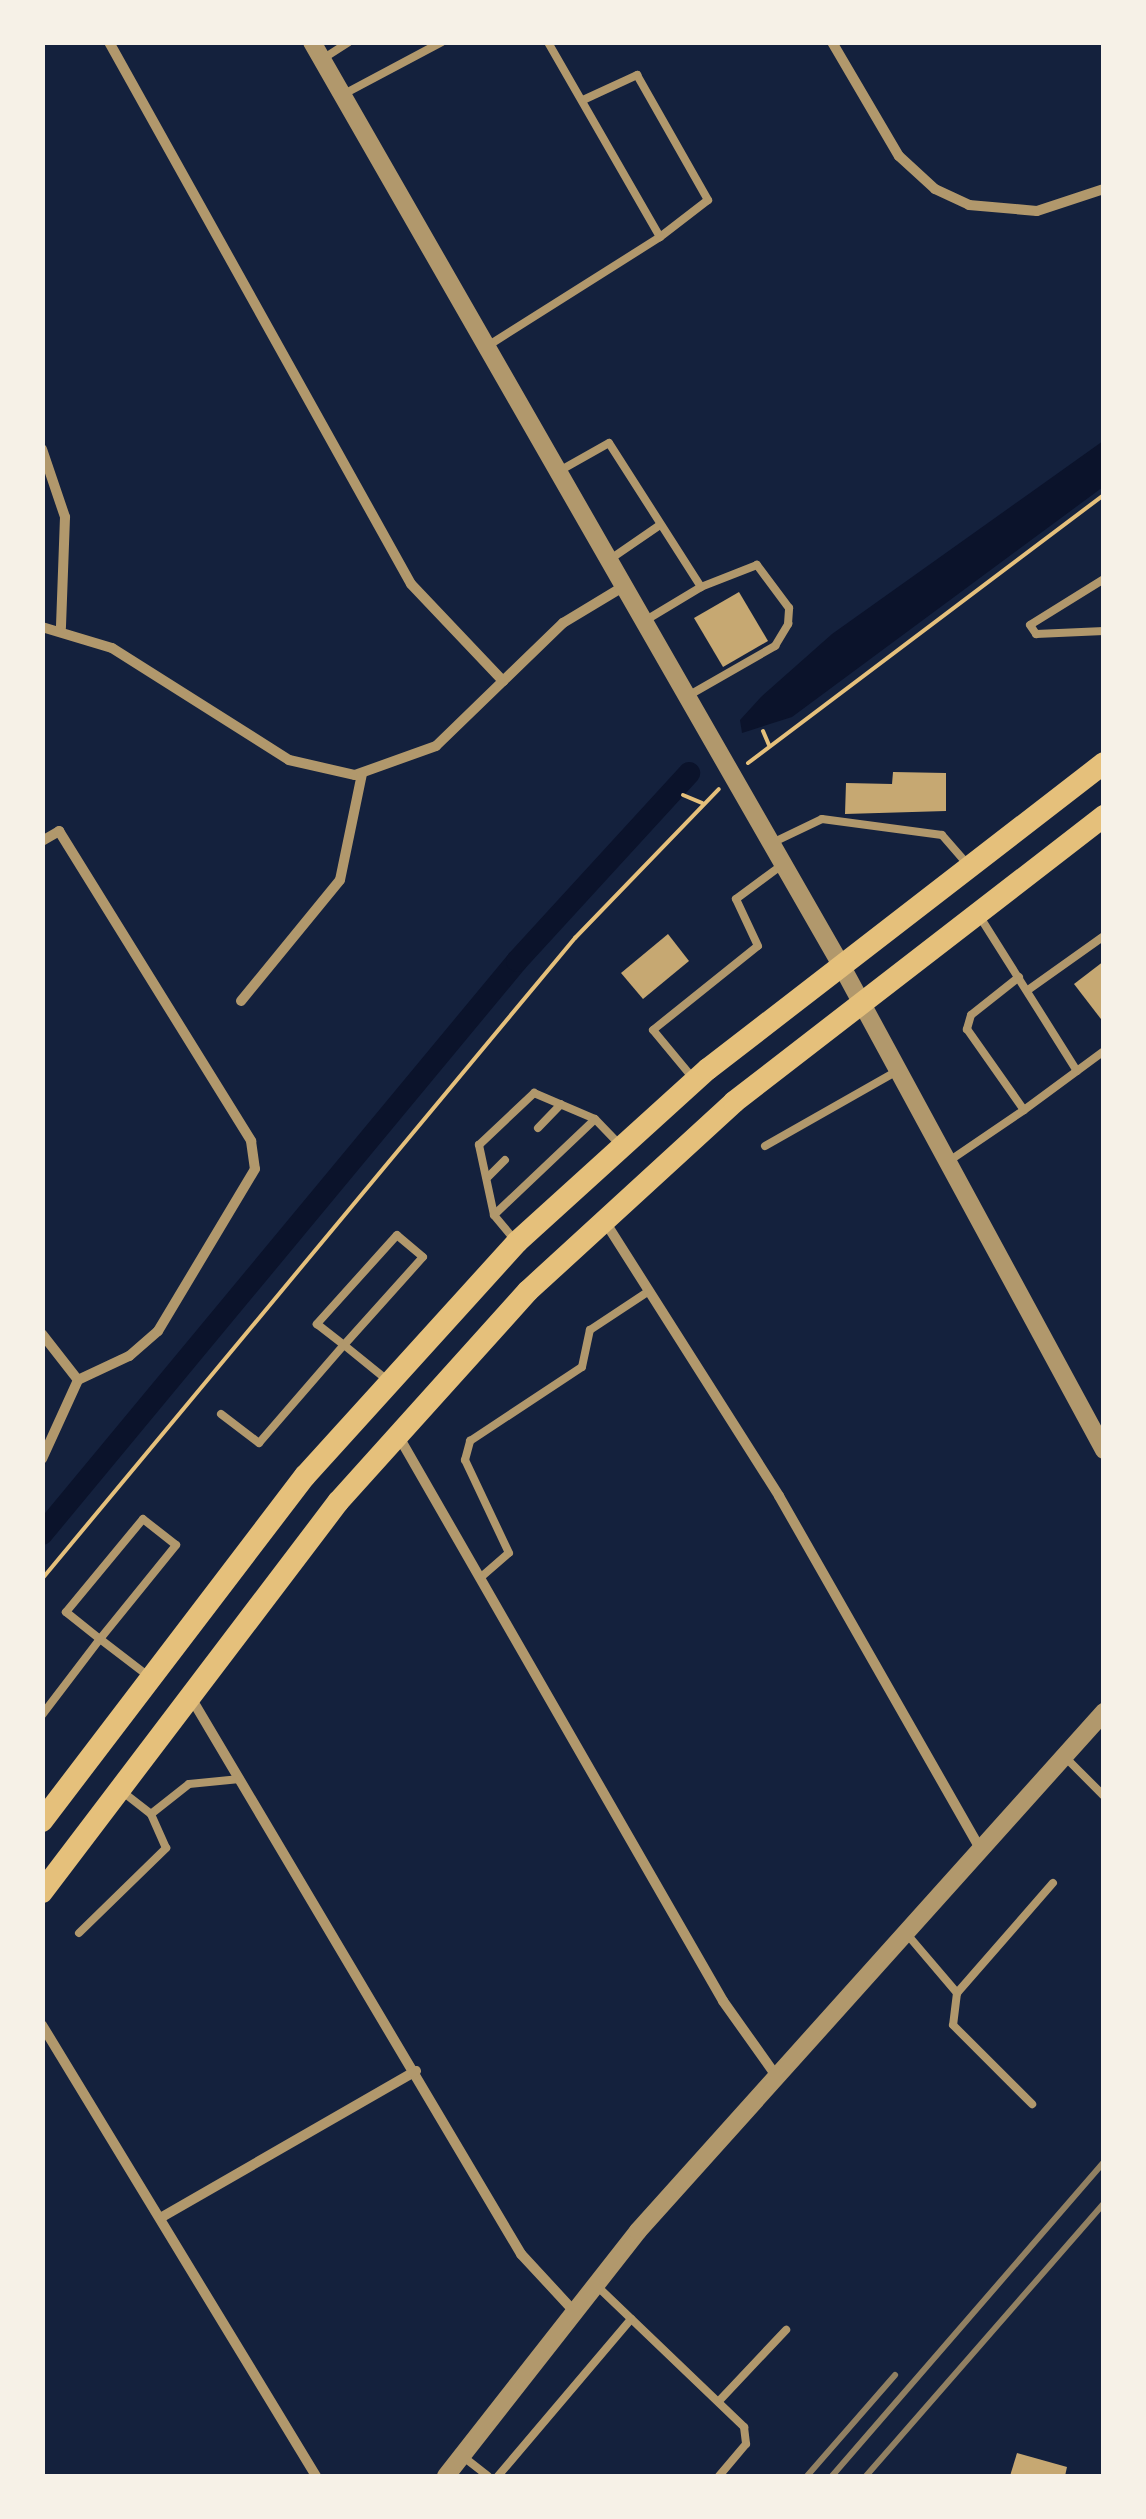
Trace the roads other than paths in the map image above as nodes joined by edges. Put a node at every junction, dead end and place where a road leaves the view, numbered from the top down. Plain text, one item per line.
1 (109, 42) edge
2 (349, 42) edge
3 (442, 42) edge
4 (548, 42) edge
5 (832, 42) edge
6 (316, 51) edge
7 (341, 96) junction
8 (583, 100) junction
9 (1104, 189) edge
10 (660, 237) junction
11 (482, 350) junction
12 (42, 449) edge
13 (552, 474) junction
14 (660, 525) junction
15 (605, 562) junction
16 (1104, 579) edge
17 (701, 587) junction
18 (621, 588) junction
19 (641, 623) junction
20 (42, 627) edge
21 (60, 628) junction
22 (1104, 632) edge
23 (502, 681) junction
24 (684, 698) junction
25 (1104, 763) edge
26 (362, 774) junction
27 (1104, 816) edge
28 (42, 841) edge
29 (770, 844) junction
30 (782, 865) junction
31 (969, 866) junction
32 (977, 914) junction
33 (1104, 936) edge
34 (840, 966) junction
35 (1020, 977) junction
36 (1028, 990) junction
37 (241, 1001) dead end
38 (861, 1002) junction
39 (1104, 1051) edge
40 (899, 1070) junction
41 (1077, 1071) junction
42 (695, 1080) junction
43 (561, 1104) junction
44 (1024, 1110) junction
45 (596, 1119) junction
46 (538, 1128) dead end
47 (620, 1144) junction
48 (765, 1146) dead end
49 (505, 1160) dead end
50 (949, 1161) junction
51 (488, 1177) junction
52 (494, 1215) junction
53 (602, 1219) junction
54 (517, 1242) junction
55 (649, 1291) junction
56 (42, 1334) edge
57 (344, 1345) junction
58 (78, 1380) junction
59 (386, 1380) junction
60 (220, 1414) dead end
61 (397, 1433) junction
62 (1104, 1450) edge
63 (42, 1459) edge
64 (480, 1578) junction
65 (100, 1639) junction
66 (151, 1678) junction
67 (190, 1696) junction
68 (1104, 1712) edge
69 (42, 1715) edge
70 (1064, 1756) junction
71 (240, 1780) junction
72 (120, 1789) junction
73 (1104, 1796) edge
74 (151, 1814) junction
75 (42, 1821) edge
76 (981, 1850) junction
77 (1052, 1883) dead end
78 (42, 1892) edge
79 (906, 1933) junction
80 (79, 1934) dead end
81 (957, 1993) junction
82 (42, 2025) edge
83 (416, 2071) junction
84 (777, 2077) junction
85 (1032, 2104) dead end
86 (162, 2217) junction
87 (594, 2283) junction
88 (572, 2309) junction
89 (632, 2319) junction
90 (786, 2330) dead end
91 (718, 2401) junction
92 (461, 2455) junction
93 (316, 2476) edge
94 (446, 2476) edge
95 (488, 2476) edge
96 (498, 2476) edge
97 (719, 2476) edge

1 - 23 street
2 - 6 lane
3 - 7 lane
4 - 8 lane
5 - 9 street
6 - 7 street
7 - 11 street
8 - 10 lane
8 - 10 lane
10 - 11 lane
11 - 13 street
12 - 21 street
13 - 14 lane
13 - 15 street
14 - 15 lane
14 - 17 lane
15 - 18 street
16 - 22 lane
17 - 19 lane
17 - 24 lane
18 - 19 street
18 - 23 street
19 - 24 street
20 - 21 street
21 - 26 street
23 - 26 street
24 - 29 street
25 - 31 highway
26 - 37 street
27 - 32 highway
28 - 58 street
29 - 30 street
29 - 31 lane
30 - 34 street
30 - 42 lane
31 - 34 highway
32 - 35 lane
32 - 38 highway
33 - 36 lane
34 - 38 street
34 - 42 highway
35 - 36 lane
35 - 44 lane
36 - 41 lane
38 - 40 street
38 - 53 highway
39 - 41 lane
40 - 48 lane
40 - 50 street
41 - 44 lane
42 - 47 highway
43 - 45 lane
43 - 46 lane
43 - 51 lane
44 - 50 lane
45 - 47 lane
45 - 52 lane
47 - 54 highway
49 - 51 lane
50 - 62 street
51 - 52 lane
52 - 54 lane
53 - 55 street
53 - 61 highway
54 - 59 highway
55 - 64 lane
55 - 76 street
56 - 58 street
57 - 57 lane
57 - 59 lane
57 - 60 lane
58 - 63 street
59 - 66 highway
61 - 64 street
61 - 67 highway
64 - 84 street
65 - 65 lane
65 - 66 lane
65 - 69 lane
66 - 75 highway
67 - 71 street
67 - 72 highway
68 - 70 street
70 - 73 lane
70 - 76 street
71 - 74 lane
71 - 83 street
72 - 74 lane
72 - 78 highway
74 - 80 lane
76 - 79 street
77 - 81 lane
79 - 81 lane
79 - 84 street
81 - 85 lane
82 - 86 street
83 - 86 street
83 - 88 street
84 - 87 street
86 - 93 street
87 - 88 street
87 - 89 lane
88 - 92 street
89 - 91 lane
89 - 96 lane
90 - 91 lane
91 - 97 lane
92 - 94 street
92 - 95 lane

